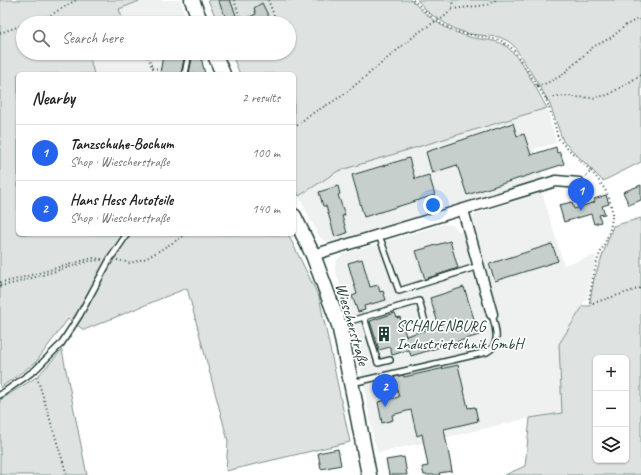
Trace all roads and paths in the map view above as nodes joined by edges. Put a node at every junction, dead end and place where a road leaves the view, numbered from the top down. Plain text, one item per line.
1 (76, 0) edge
2 (192, 0) edge
3 (234, 0) edge
4 (268, 0) edge
5 (413, 0) edge
6 (453, 0) edge
7 (496, 0) edge
8 (452, 9) junction
9 (49, 16) edge
10 (197, 16) edge
11 (240, 16) edge
12 (274, 16) edge
13 (641, 19) edge
14 (436, 21) junction
15 (16, 27) edge
16 (0, 33) edge
17 (149, 60) edge
18 (188, 60) edge
19 (217, 60) edge
20 (161, 70) dead end
21 (185, 72) edge
22 (222, 72) edge
23 (641, 75) edge
24 (537, 86) junction
25 (546, 99) junction
26 (296, 126) edge
27 (591, 171) junction
28 (580, 183) joint
29 (463, 210) junction
30 (296, 220) edge
31 (379, 235) junction
32 (125, 236) edge
33 (184, 236) edge
34 (313, 255) junction
35 (110, 259) junction
36 (479, 266) junction
37 (0, 282) edge
38 (0, 286) edge
39 (641, 288) edge
40 (492, 314) joint
41 (364, 317) junction
42 (339, 325) junction
43 (426, 325) dead end
44 (390, 360) dead end
45 (35, 370) junction
46 (352, 384) junction
47 (0, 395) edge
48 (67, 475) edge
49 (369, 475) edge

1 - 9 path
2 - 10 main road
3 - 11 path
4 - 12 path
5 - 14 path
6 - 8 path
7 - 8 path
8 - 14 path
13 - 24 path
14 - 24 path
14 - 26 path
15 - 16 path
17 - 20 path
18 - 21 lane
19 - 22 main road
23 - 25 path
24 - 25 path
25 - 27 path
27 - 28 path
27 - 39 path
28 - 29 street
29 - 31 street
29 - 36 street
30 - 34 main road, Wiescherstraße
31 - 34 street
31 - 36 lane
32 - 35 lane
33 - 35 path
34 - 42 main road, Wiescherstraße
35 - 37 path
35 - 38 path
35 - 45 lane
36 - 40 street
40 - 46 lane
41 - 42 lane
41 - 43 lane
41 - 44 lane
42 - 46 main road, Wiescherstraße
45 - 47 lane
45 - 48 path
46 - 49 main road, Wiescherstraße

